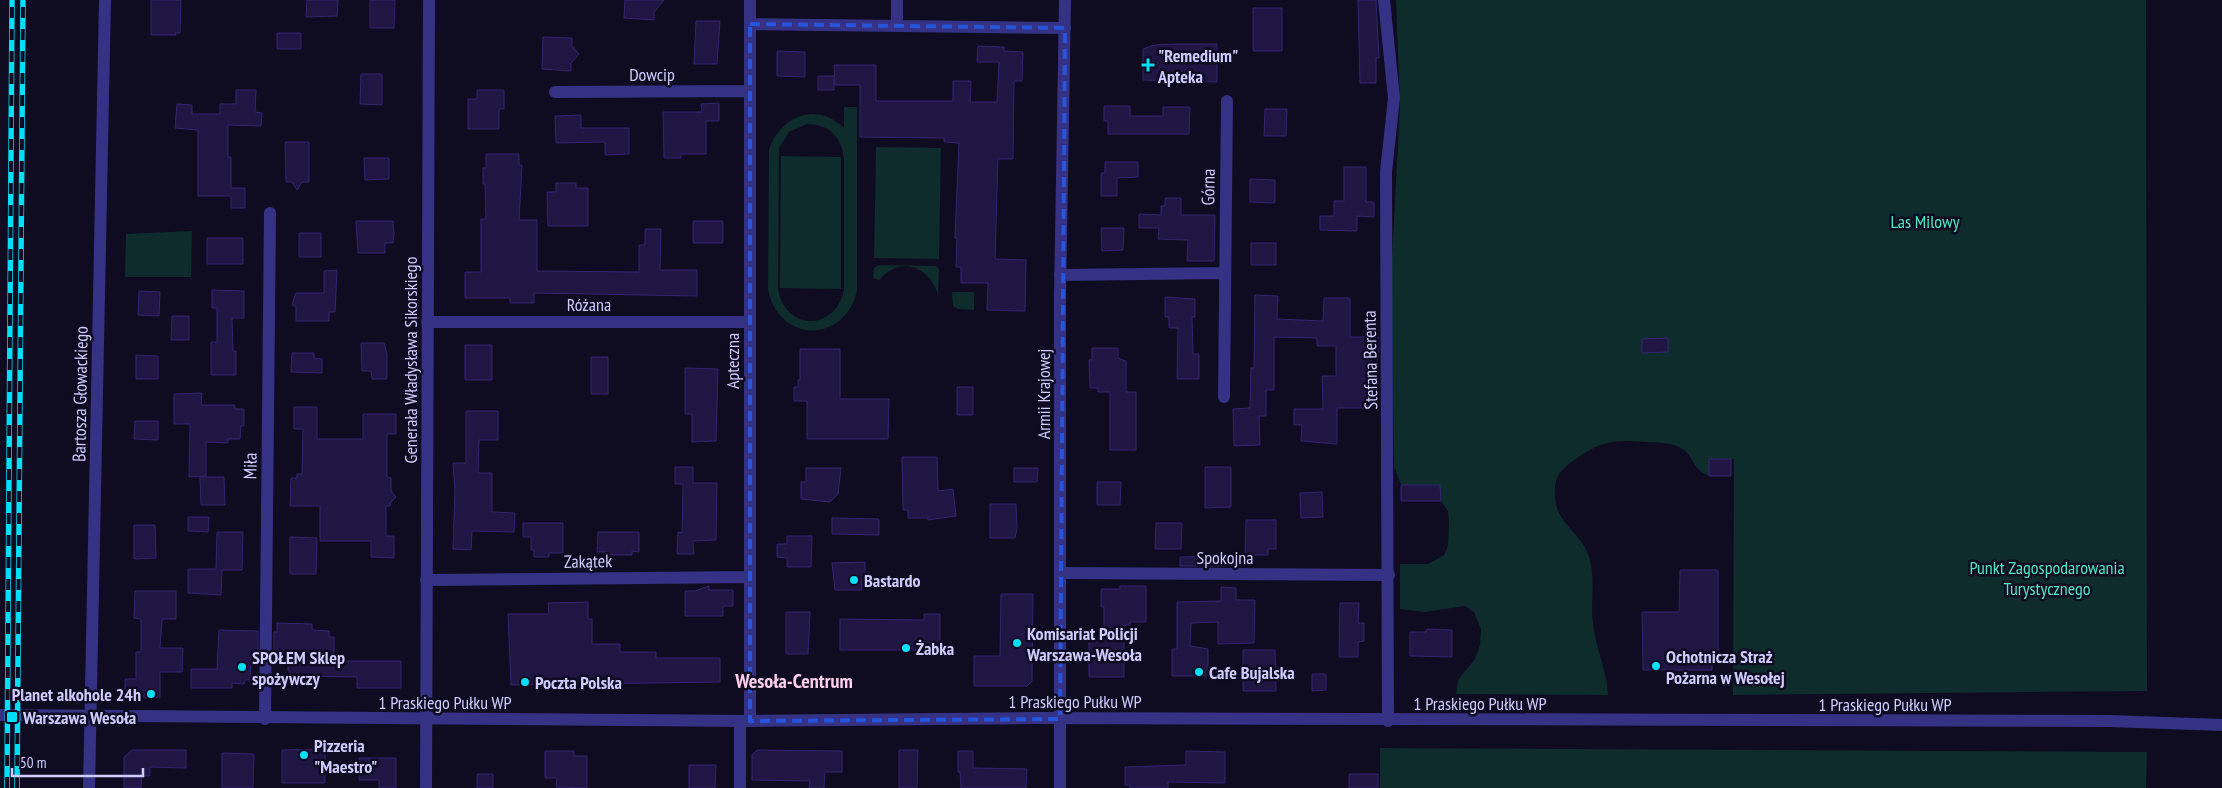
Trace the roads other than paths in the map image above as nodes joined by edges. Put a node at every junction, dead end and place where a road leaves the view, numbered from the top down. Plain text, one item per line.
1 (105, 0) edge
2 (429, 0) edge
3 (750, 0) edge
4 (897, 0) edge
5 (1065, 0) edge
6 (1384, 0) edge
7 (750, 24) junction
8 (897, 25) junction
9 (1065, 28) junction
10 (749, 91) junction
11 (555, 92) dead end
12 (1227, 101) dead end
13 (270, 213) dead end
14 (1224, 274) junction
15 (1060, 275) junction
16 (427, 322) junction
17 (750, 322) junction
18 (1224, 397) dead end
19 (1062, 573) junction
20 (1389, 575) junction
21 (750, 576) junction
22 (426, 580) junction
23 (0, 715) edge
24 (90, 716) junction
25 (2222, 716) edge
26 (265, 719) junction
27 (426, 719) junction
28 (1060, 719) junction
29 (745, 721) junction
30 (1388, 721) junction
31 (2149, 722) junction
32 (2222, 726) edge
33 (89, 788) edge
34 (426, 788) edge
35 (740, 788) edge
36 (1060, 788) edge

1 - 24 street, Bartosza Głowackiego
2 - 16 street, Generała Władysława Sikorskiego
3 - 7 street, Apteczna
4 - 8 street
5 - 9 street, Armii Krajowej
6 - 20 street, Stefana Berenta
7 - 8 street
7 - 10 street, Apteczna
8 - 9 street
9 - 15 street, Armii Krajowej
10 - 11 street, Dowcip
10 - 17 street, Apteczna
12 - 14 street, Górna
13 - 26 street, Miła
14 - 15 street
14 - 18 street, Górna
15 - 19 street, Armii Krajowej
16 - 17 street, Różana
16 - 22 street, Generała Władysława Sikorskiego
17 - 21 street, Apteczna
19 - 20 street, Spokojna
19 - 28 street, Armii Krajowej
20 - 30 street, Stefana Berenta
21 - 22 street, Zakątek
21 - 29 street, Apteczna
22 - 27 street, Generała Władysława Sikorskiego
23 - 24 street, 1 Praskiego Pułku WP
24 - 26 street, 1 Praskiego Pułku WP
24 - 33 street, Bartosza Głowackiego
25 - 31 street, 1 Praskiego Pułku WP
26 - 27 street, 1 Praskiego Pułku WP
27 - 29 street, 1 Praskiego Pułku WP
27 - 34 street, Generała Władysława Sikorskiego
28 - 29 street, 1 Praskiego Pułku WP
28 - 30 street, 1 Praskiego Pułku WP
28 - 36 street, Armii Krajowej
29 - 35 street, Apteczna
30 - 31 street, 1 Praskiego Pułku WP
31 - 32 street, 1 Praskiego Pułku WP

